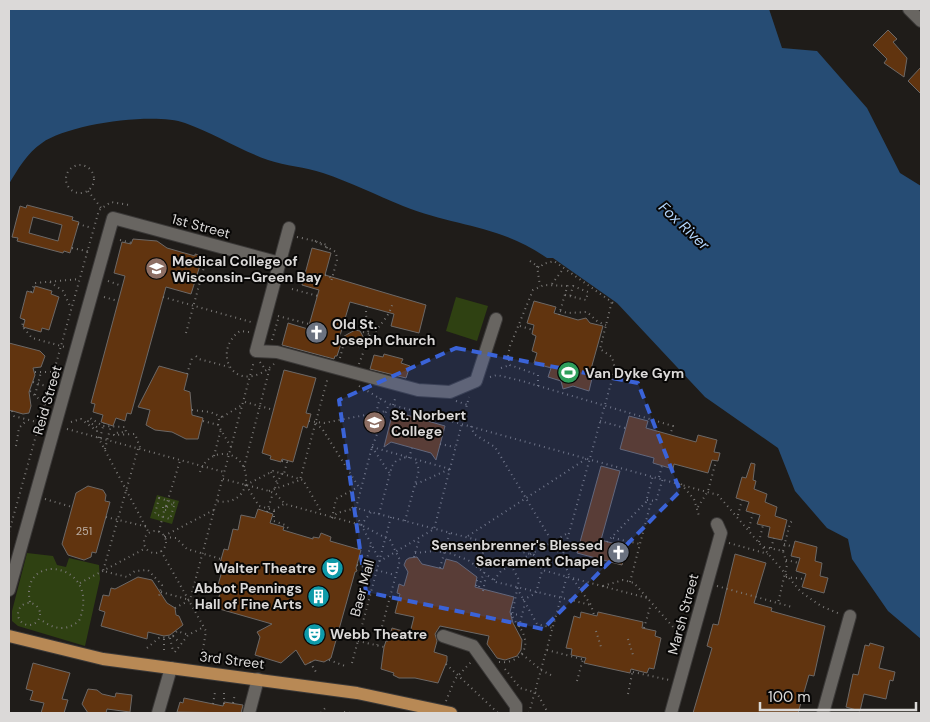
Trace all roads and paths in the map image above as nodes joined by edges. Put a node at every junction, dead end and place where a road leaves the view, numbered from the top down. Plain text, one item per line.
1 (909, 9) edge
2 (921, 21) edge
3 (88, 191) junction
4 (129, 205) dead end
5 (101, 208) junction
6 (113, 218) junction
7 (78, 224) dead end
8 (93, 228) junction
9 (288, 231) joint
10 (109, 233) junction
11 (328, 247) junction
12 (72, 248) dead end
13 (87, 251) junction
14 (327, 252) dead end
15 (103, 255) junction
16 (530, 261) dead end
17 (280, 263) junction
18 (222, 264) dead end
19 (537, 266) junction
20 (564, 268) junction
21 (276, 276) junction
22 (325, 276) dead end
23 (332, 278) junction
24 (80, 279) junction
25 (48, 282) junction
26 (330, 282) dead end
27 (302, 283) dead end
28 (94, 285) junction
29 (552, 285) junction
30 (122, 286) dead end
31 (540, 286) junction
32 (292, 289) dead end
33 (31, 292) dead end
34 (565, 295) junction
35 (318, 296) dead end
36 (163, 297) dead end
37 (570, 297) junction
38 (118, 301) dead end
39 (612, 302) junction
40 (392, 305) dead end
41 (616, 305) dead end
42 (194, 306) junction
43 (367, 306) dead end
44 (71, 308) junction
45 (560, 311) junction
46 (267, 312) junction
47 (588, 313) junction
48 (559, 316) dead end
49 (586, 318) dead end
50 (24, 319) dead end
51 (496, 319) dead end
52 (252, 322) dead end
53 (310, 324) dead end
54 (606, 325) junction
55 (520, 326) junction
56 (533, 330) dead end
57 (186, 332) dead end
58 (363, 332) dead end
59 (369, 334) junction
60 (61, 346) junction
61 (366, 348) junction
62 (76, 350) junction
63 (256, 351) junction
64 (510, 365) junction
65 (231, 367) dead end
66 (270, 367) dead end
67 (334, 367) junction
68 (502, 368) dead end
69 (36, 372) dead end
70 (41, 372) junction
71 (54, 372) junction
72 (187, 374) dead end
73 (356, 374) junction
74 (33, 382) dead end
75 (474, 382) junction
76 (38, 384) junction
77 (538, 386) junction
78 (49, 387) junction
79 (565, 389) dead end
80 (30, 391) dead end
81 (64, 391) junction
82 (564, 393) junction
83 (35, 395) junction
84 (380, 398) junction
85 (243, 403) junction
86 (45, 404) junction
87 (390, 404) junction
88 (604, 405) junction
89 (260, 406) junction
90 (192, 410) dead end
91 (274, 410) dead end
92 (12, 411) dead end
93 (386, 411) junction
94 (376, 413) junction
95 (222, 417) junction
96 (27, 420) junction
97 (203, 421) dead end
98 (309, 421) dead end
99 (600, 421) junction
100 (71, 422) dead end
101 (39, 423) junction
102 (56, 424) junction
103 (218, 424) junction
104 (316, 424) junction
105 (463, 424) junction
106 (104, 425) junction
107 (110, 426) junction
108 (471, 426) junction
109 (625, 428) dead end
110 (221, 429) junction
111 (670, 435) dead end
112 (99, 438) junction
113 (107, 440) junction
114 (440, 444) dead end
115 (16, 446) dead end
116 (231, 447) junction
117 (372, 447) junction
118 (412, 448) dead end
119 (456, 448) junction
120 (105, 449) junction
121 (139, 449) junction
122 (229, 455) junction
123 (214, 456) junction
124 (408, 457) junction
125 (589, 457) junction
126 (415, 459) junction
127 (180, 461) junction
128 (282, 461) dead end
129 (716, 461) dead end
130 (244, 466) junction
131 (662, 466) dead end
132 (202, 467) junction
133 (450, 469) junction
134 (200, 472) dead end
135 (224, 472) junction
136 (271, 472) junction
137 (282, 474) junction
138 (390, 474) junction
139 (653, 475) junction
140 (659, 477) junction
141 (663, 478) junction
142 (223, 479) junction
143 (300, 479) junction
144 (681, 483) junction
145 (278, 484) junction
146 (246, 485) junction
147 (415, 485) junction
148 (126, 487) junction
149 (359, 488) junction
150 (274, 489) junction
151 (269, 491) junction
152 (708, 491) junction
153 (273, 493) junction
154 (35, 496) junction
155 (159, 498) junction
156 (524, 498) junction
157 (647, 500) junction
158 (742, 500) dead end
159 (167, 501) junction
160 (216, 501) junction
161 (651, 502) junction
162 (175, 503) junction
163 (285, 504) junction
164 (157, 506) junction
165 (72, 507) dead end
166 (354, 507) junction
167 (698, 507) junction
168 (165, 508) junction
169 (214, 510) junction
170 (268, 510) junction
171 (274, 510) junction
172 (173, 511) junction
173 (371, 512) junction
174 (753, 513) dead end
175 (154, 514) junction
176 (379, 514) junction
177 (322, 515) junction
178 (699, 516) dead end
179 (738, 516) junction
180 (106, 517) dead end
181 (162, 517) junction
182 (391, 517) junction
183 (117, 518) junction
184 (332, 518) junction
185 (170, 519) junction
186 (794, 519) dead end
187 (405, 521) junction
188 (717, 524) dead end
189 (361, 525) junction
190 (764, 526) dead end
191 (148, 527) junction
192 (289, 529) dead end
193 (434, 529) junction
194 (748, 529) junction
195 (9, 532) edge
196 (159, 532) junction
197 (450, 532) junction
198 (149, 533) junction
199 (568, 534) junction
200 (468, 536) junction
201 (164, 537) junction
202 (386, 538) junction
203 (613, 538) junction
204 (774, 538) dead end
205 (419, 539) junction
206 (719, 540) junction
207 (486, 542) junction
208 (552, 542) junction
209 (607, 542) dead end
210 (759, 542) junction
211 (371, 544) junction
212 (640, 544) junction
213 (784, 544) junction
214 (762, 546) junction
215 (794, 547) dead end
216 (146, 548) junction
217 (771, 549) junction
218 (161, 551) junction
219 (783, 551) junction
220 (396, 552) junction
221 (445, 552) junction
222 (415, 553) junction
223 (202, 554) junction
224 (531, 554) junction
225 (768, 554) junction
226 (414, 557) dead end
227 (562, 558) junction
228 (221, 559) dead end
229 (785, 560) junction
230 (380, 561) junction
231 (798, 563) dead end
232 (357, 565) dead end
233 (511, 565) junction
234 (365, 567) junction
235 (440, 568) dead end
236 (479, 568) junction
237 (377, 570) junction
238 (542, 570) junction
239 (103, 571) junction
240 (484, 572) junction
241 (487, 574) junction
242 (396, 575) junction
243 (786, 576) junction
244 (570, 577) junction
245 (804, 579) dead end
246 (477, 580) dead end
247 (494, 580) junction
248 (630, 582) junction
249 (708, 583) junction
250 (80, 584) junction
251 (602, 586) junction
252 (517, 587) junction
253 (9, 590) edge
254 (483, 590) dead end
255 (536, 591) junction
256 (160, 592) junction
257 (159, 596) dead end
258 (562, 597) junction
259 (647, 598) junction
260 (190, 600) junction
261 (524, 601) junction
262 (30, 602) junction
263 (651, 603) junction
264 (778, 603) junction
265 (591, 605) junction
266 (792, 607) dead end
267 (175, 608) dead end
268 (511, 614) junction
269 (522, 615) junction
270 (594, 615) dead end
271 (850, 616) joint
272 (40, 619) junction
273 (204, 627) junction
274 (519, 627) junction
275 (553, 628) junction
276 (644, 628) dead end
277 (596, 631) dead end
278 (189, 635) junction
279 (9, 636) edge
280 (173, 636) junction
281 (443, 636) dead end
282 (170, 638) junction
283 (164, 639) junction
284 (628, 639) dead end
285 (692, 639) junction
286 (358, 641) junction
287 (180, 643) junction
288 (377, 645) junction
289 (384, 647) dead end
290 (602, 647) dead end
291 (148, 648) dead end
292 (164, 650) dead end
293 (547, 650) junction
294 (522, 654) junction
295 (202, 655) dead end
296 (479, 655) junction
297 (633, 655) dead end
298 (330, 660) dead end
299 (310, 662) dead end
300 (352, 663) dead end
301 (446, 664) dead end
302 (345, 666) dead end
303 (171, 668) junction
304 (541, 670) junction
305 (316, 672) dead end
306 (458, 675) junction
307 (551, 675) dead end
308 (258, 679) junction
309 (577, 681) dead end
310 (680, 683) junction
311 (215, 692) dead end
312 (535, 692) junction
313 (224, 693) dead end
314 (235, 694) dead end
315 (628, 694) dead end
316 (233, 703) dead end
317 (213, 704) dead end
318 (224, 704) dead end
319 (344, 712) edge
320 (447, 712) edge
321 (158, 713) edge
322 (249, 713) edge
323 (350, 713) edge
324 (498, 713) edge
325 (516, 713) edge
326 (529, 713) edge
327 (548, 713) edge
328 (671, 713) edge
329 (824, 713) edge

1 - 2 street
3 - 3 path
3 - 5 path
4 - 5 path
5 - 6 path
5 - 8 path
6 - 10 street, Reid Street
6 - 17 street, 1st Street
7 - 8 path
8 - 10 path
8 - 13 path
9 - 11 path
9 - 17 street
10 - 15 street, Reid Street
11 - 14 path
11 - 23 path
12 - 13 path
13 - 15 path
13 - 24 path
15 - 28 street, Reid Street
16 - 19 path
17 - 21 street
18 - 42 path
19 - 20 path
19 - 31 path
20 - 29 path
20 - 39 path
21 - 27 path
21 - 46 street
22 - 23 path
23 - 26 path
24 - 25 path
24 - 28 path
24 - 44 path
25 - 33 path
25 - 44 path
28 - 30 path
28 - 38 path
28 - 62 street, Reid Street
29 - 31 path
29 - 34 path
31 - 55 path
32 - 35 path
34 - 37 path
34 - 45 path
36 - 42 path
37 - 37 path
39 - 41 path
39 - 54 path
40 - 59 path
42 - 52 path
42 - 57 path
43 - 59 path
44 - 60 path
45 - 47 path
45 - 48 path
46 - 53 path
46 - 63 street
47 - 49 path
47 - 54 path
50 - 60 path
51 - 75 street
54 - 88 path
55 - 56 path
55 - 64 path
58 - 59 path
59 - 61 path
60 - 62 path
60 - 71 path
61 - 67 path
61 - 73 path
62 - 81 street, Reid Street
63 - 67 street
63 - 85 path
64 - 68 path
64 - 77 path
65 - 72 path
66 - 89 path
67 - 73 street
67 - 104 path
69 - 70 path
70 - 71 path
70 - 76 path
71 - 78 path
73 - 75 street
73 - 84 path
74 - 76 path
75 - 77 path
75 - 105 path
76 - 78 path
76 - 83 path
77 - 82 path
78 - 81 path
78 - 86 path
79 - 82 path
80 - 83 path
81 - 102 street, Reid Street
82 - 88 path
83 - 86 path
84 - 87 path
84 - 94 path
85 - 89 path
85 - 95 path
85 - 116 path
86 - 101 path
86 - 102 path
87 - 93 path
87 - 105 path
88 - 99 path
88 - 111 path
89 - 91 path
89 - 130 path
90 - 95 path
92 - 96 path
93 - 94 path
93 - 117 path
94 - 104 path
95 - 103 path
96 - 101 path
96 - 115 path
97 - 103 path
98 - 104 path
99 - 109 path
99 - 125 path
100 - 106 path
101 - 102 path
101 - 195 path
102 - 112 path
102 - 154 street, Reid Street
103 - 110 path
104 - 143 path
104 - 149 path
105 - 108 path
105 - 119 path
106 - 107 path
106 - 112 path
107 - 113 path
107 - 121 path
108 - 125 path
108 - 156 path
110 - 116 path
110 - 123 path
112 - 113 path
112 - 120 path
113 - 120 path
113 - 121 path
114 - 119 path
116 - 122 path
117 - 124 path
117 - 138 path
117 - 149 path
118 - 124 path
119 - 133 path
120 - 148 path
121 - 127 path
121 - 148 path
122 - 123 path
122 - 130 path
122 - 135 path
123 - 132 path
124 - 126 path
124 - 138 path
125 - 139 path
125 - 156 path
125 - 199 path
126 - 133 path
126 - 147 path
127 - 132 path
127 - 159 path
128 - 137 path
129 - 152 path
130 - 146 path
131 - 140 path
132 - 134 path
132 - 135 path
133 - 147 path
133 - 193 path
135 - 142 path
136 - 137 path
136 - 145 path
136 - 146 path
137 - 143 path
137 - 145 path
138 - 176 path
139 - 140 path
139 - 157 path
140 - 141 path
141 - 144 path
141 - 161 path
142 - 146 path
142 - 160 path
143 - 150 path
143 - 177 path
144 - 152 path
144 - 167 path
145 - 150 path
146 - 151 path
146 - 160 path
146 - 170 path
147 - 187 path
148 - 183 path
148 - 191 path
149 - 166 path
149 - 184 path
150 - 151 path
150 - 153 path
151 - 153 path
152 - 167 path
152 - 179 path
153 - 163 path
153 - 170 path
154 - 165 path
154 - 253 street, Reid Street
155 - 159 path
155 - 164 path
155 - 168 path
156 - 200 path
156 - 208 path
157 - 161 path
157 - 203 path
158 - 179 path
159 - 162 path
159 - 168 path
160 - 169 path
161 - 212 path
162 - 168 path
162 - 172 path
163 - 171 path
163 - 177 path
164 - 168 path
164 - 175 path
166 - 173 path
166 - 184 path
166 - 189 path
167 - 178 path
168 - 172 path
168 - 175 path
168 - 181 path
168 - 185 path
169 - 201 path
169 - 223 path
170 - 171 path
171 - 192 path
172 - 185 path
173 - 176 path
173 - 189 path
174 - 194 path
175 - 181 path
176 - 182 path
177 - 184 path
179 - 194 path
180 - 183 path
181 - 185 path
181 - 196 path
182 - 187 path
182 - 202 path, Baer Mall
183 - 191 path
183 - 239 path
184 - 189 path
186 - 213 path
187 - 193 path
188 - 206 street, Marsh Street
189 - 202 path
189 - 211 path
190 - 210 path
191 - 198 path
193 - 197 path
193 - 205 path
194 - 210 path
196 - 198 path
196 - 201 path
197 - 200 path
197 - 221 path
198 - 216 path
199 - 208 path
199 - 227 path
200 - 207 path
201 - 218 path
201 - 223 path
202 - 220 path
202 - 230 path, Baer Mall
203 - 209 path
203 - 212 path
204 - 217 path
205 - 220 path
205 - 222 path
206 - 225 path
206 - 249 street, Marsh Street
207 - 224 path
207 - 236 path
208 - 224 path
208 - 227 path
210 - 214 path
211 - 230 path
211 - 234 path
212 - 248 path
213 - 215 path
213 - 219 path
214 - 217 path
214 - 225 path
216 - 218 path
216 - 239 path
217 - 219 path
218 - 260 path
219 - 229 path
220 - 230 path
220 - 242 path
221 - 222 path
221 - 235 path
221 - 236 path
222 - 226 path
223 - 228 path
223 - 260 path
224 - 233 path
224 - 238 path
225 - 243 path
227 - 244 path
229 - 231 path
229 - 243 path
230 - 237 path, Baer Mall
232 - 234 path
233 - 247 path
233 - 252 path
234 - 237 path
236 - 240 path
237 - 242 path
237 - 286 path, Baer Mall
238 - 244 path
238 - 255 path
239 - 250 path
239 - 256 path
240 - 241 path
240 - 246 path
241 - 247 path
241 - 254 path
242 - 288 path
243 - 245 path
243 - 264 path
243 - 271 path
244 - 251 path
244 - 258 path
244 - 265 path
247 - 252 path
248 - 251 path
248 - 259 path
249 - 264 path
249 - 285 street, Marsh Street
250 - 262 path
250 - 272 path
251 - 259 path
252 - 255 path
252 - 261 path
252 - 268 path
255 - 258 path
255 - 261 path
256 - 257 path
256 - 260 path
258 - 265 path
258 - 275 path
259 - 263 path
260 - 267 path
260 - 273 path
261 - 269 path
261 - 275 path
262 - 272 path
262 - 272 path
263 - 276 path
263 - 285 path
264 - 266 path
265 - 270 path
268 - 269 path
268 - 274 path
269 - 274 path
271 - 329 street
273 - 278 path
273 - 295 path
274 - 294 path
275 - 293 path
277 - 290 path
278 - 280 path
278 - 287 path
279 - 303 main road, 3rd Street
280 - 282 path
280 - 287 path
281 - 296 street
282 - 283 path
282 - 287 path
283 - 291 path
283 - 292 path
284 - 297 path
285 - 310 street, Marsh Street
286 - 288 path
286 - 300 path, Baer Mall
288 - 289 path
293 - 304 path
293 - 309 path
294 - 304 path
294 - 312 path
296 - 306 path
296 - 325 street
298 - 302 path
299 - 305 path
301 - 306 path
303 - 308 main road, 3rd Street
303 - 321 street
304 - 307 path
304 - 312 path
306 - 320 path
306 - 324 path
308 - 320 main road, 3rd Street
308 - 322 street
310 - 315 path
310 - 328 street, Marsh Street
311 - 317 path
312 - 326 path
312 - 327 path
313 - 318 path
314 - 316 path
319 - 323 path

